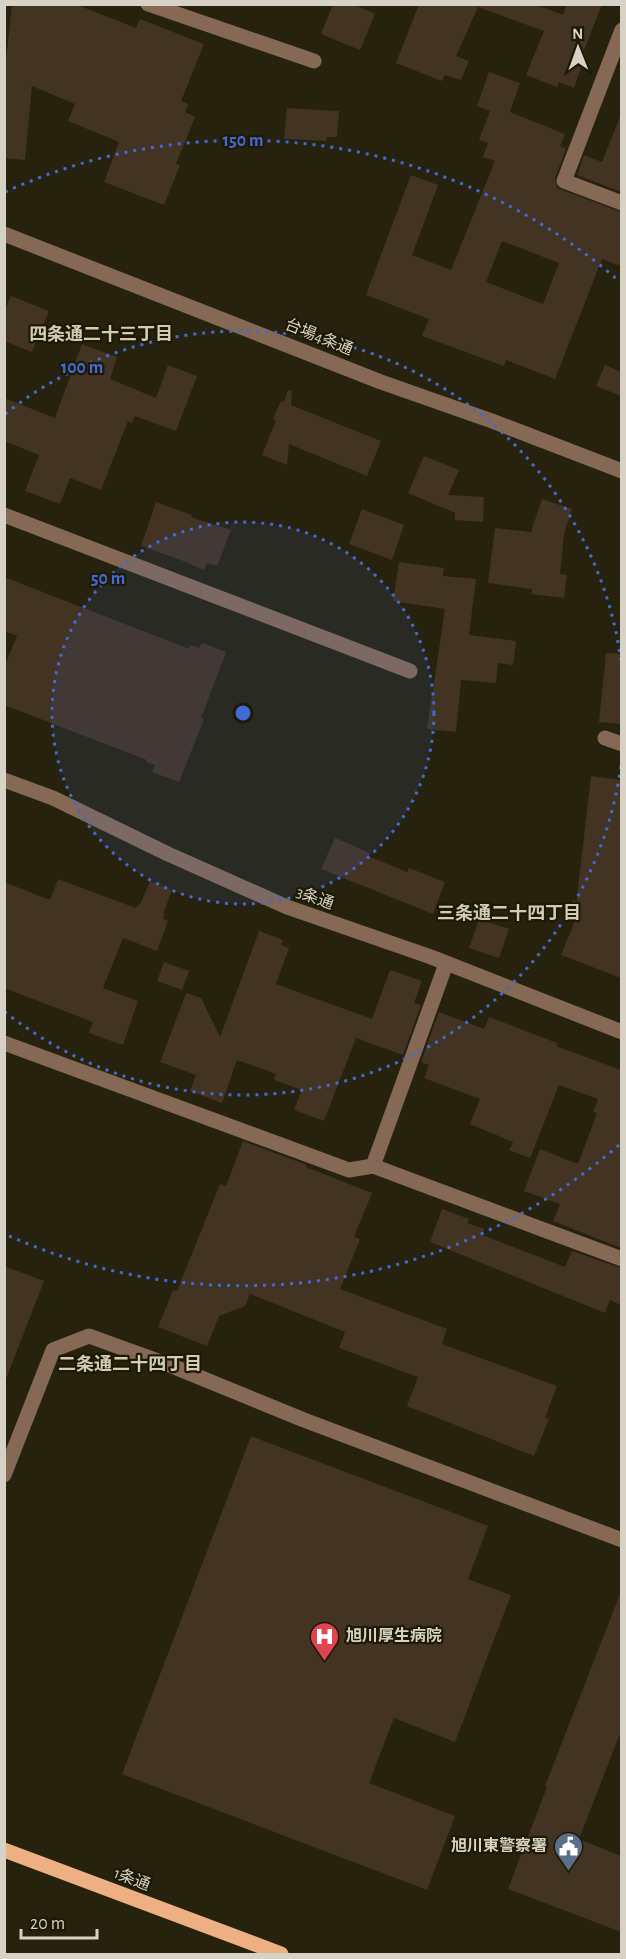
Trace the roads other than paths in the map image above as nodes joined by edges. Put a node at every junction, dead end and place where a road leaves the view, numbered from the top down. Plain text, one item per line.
1 (148, 4) edge
2 (621, 30) edge
3 (314, 61) dead end
4 (621, 203) edge
5 (4, 234) edge
6 (621, 471) edge
7 (4, 516) edge
8 (410, 671) dead end
9 (604, 738) dead end
10 (621, 744) edge
11 (4, 780) edge
12 (446, 964) junction
13 (621, 1032) edge
14 (4, 1043) edge
15 (374, 1166) junction
16 (621, 1259) edge
17 (4, 1475) edge
18 (621, 1540) edge
19 (4, 1850) edge
20 (281, 1954) edge

1 - 3 street
2 - 4 street
5 - 6 street, 台場4条通
7 - 8 street
9 - 10 street
11 - 12 street, 3条通
12 - 13 street, 3条通
12 - 15 street
14 - 15 street
15 - 16 street
17 - 18 street
19 - 20 main road, 1条通

